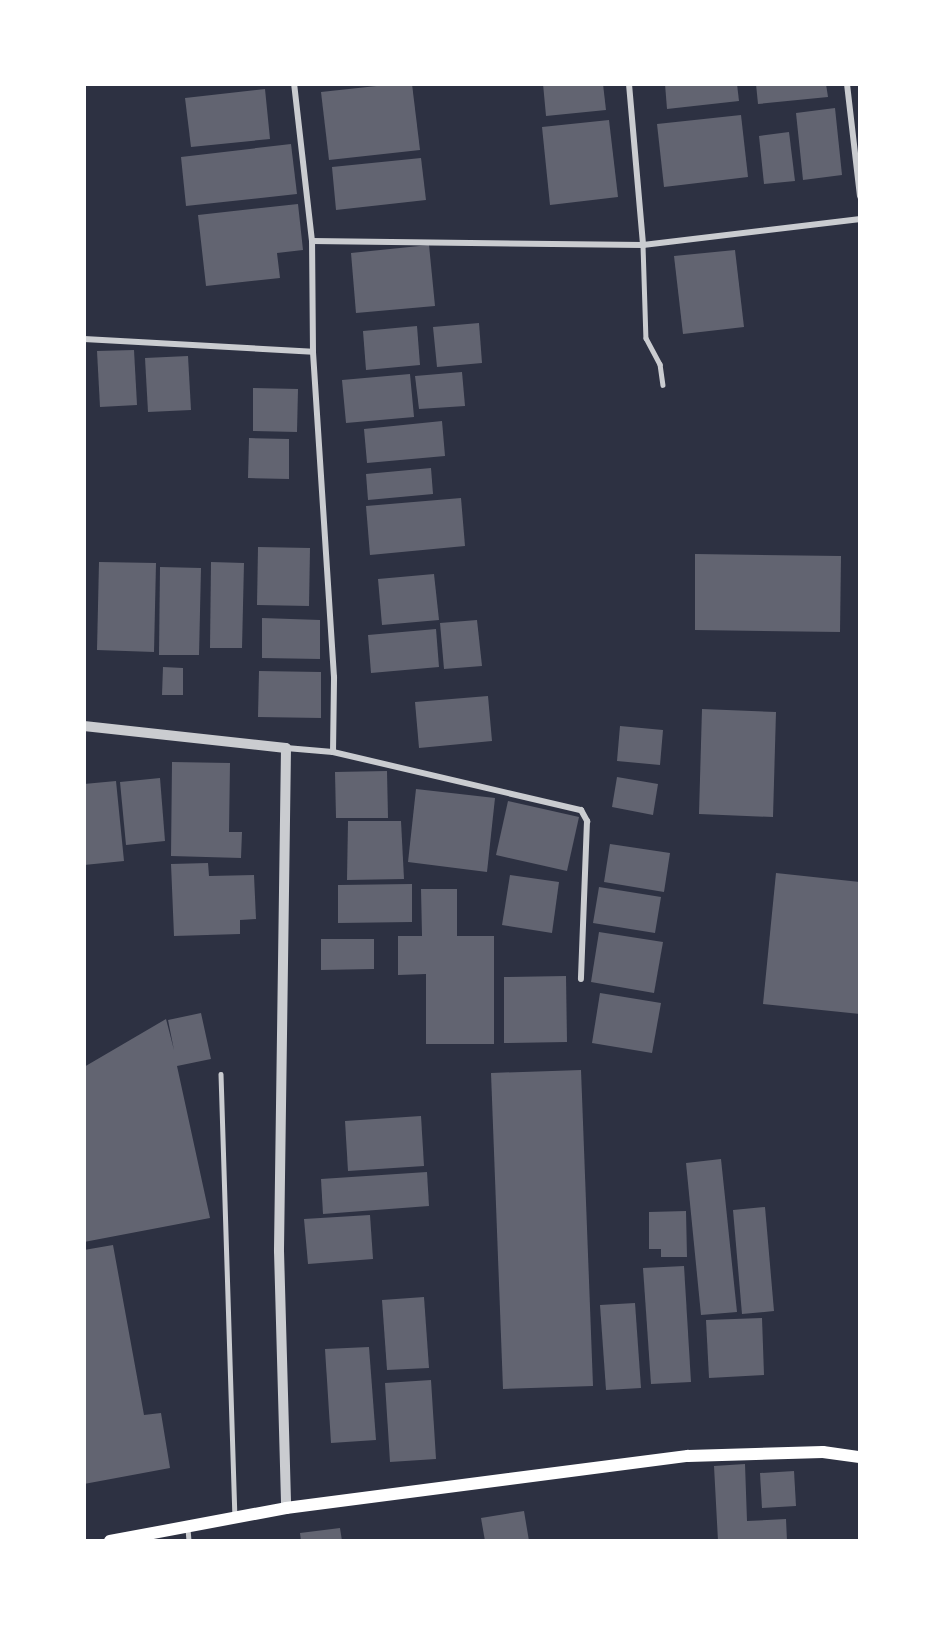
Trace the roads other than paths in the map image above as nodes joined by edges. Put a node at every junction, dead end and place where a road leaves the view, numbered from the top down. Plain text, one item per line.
1 (294, 84) edge
2 (630, 84) edge
3 (847, 84) edge
4 (860, 196) edge
5 (860, 219) edge
6 (312, 241) junction
7 (643, 245) junction
8 (84, 339) edge
9 (314, 352) junction
10 (663, 385) dead end
11 (84, 726) edge
12 (286, 748) junction
13 (333, 752) junction
14 (580, 979) dead end
15 (221, 1074) dead end
16 (860, 1457) edge
17 (286, 1508) junction
18 (235, 1516) junction
19 (187, 1525) junction
20 (110, 1541) edge
21 (189, 1541) edge

1 - 6 street
2 - 7 street
3 - 4 street
5 - 7 street
6 - 7 street
6 - 9 street
7 - 10 lane
8 - 9 street
9 - 13 street
11 - 12 street
12 - 13 street
12 - 17 street
13 - 14 street
15 - 18 lane
16 - 17 main road
17 - 18 main road
18 - 19 main road
19 - 20 main road
19 - 21 lane

